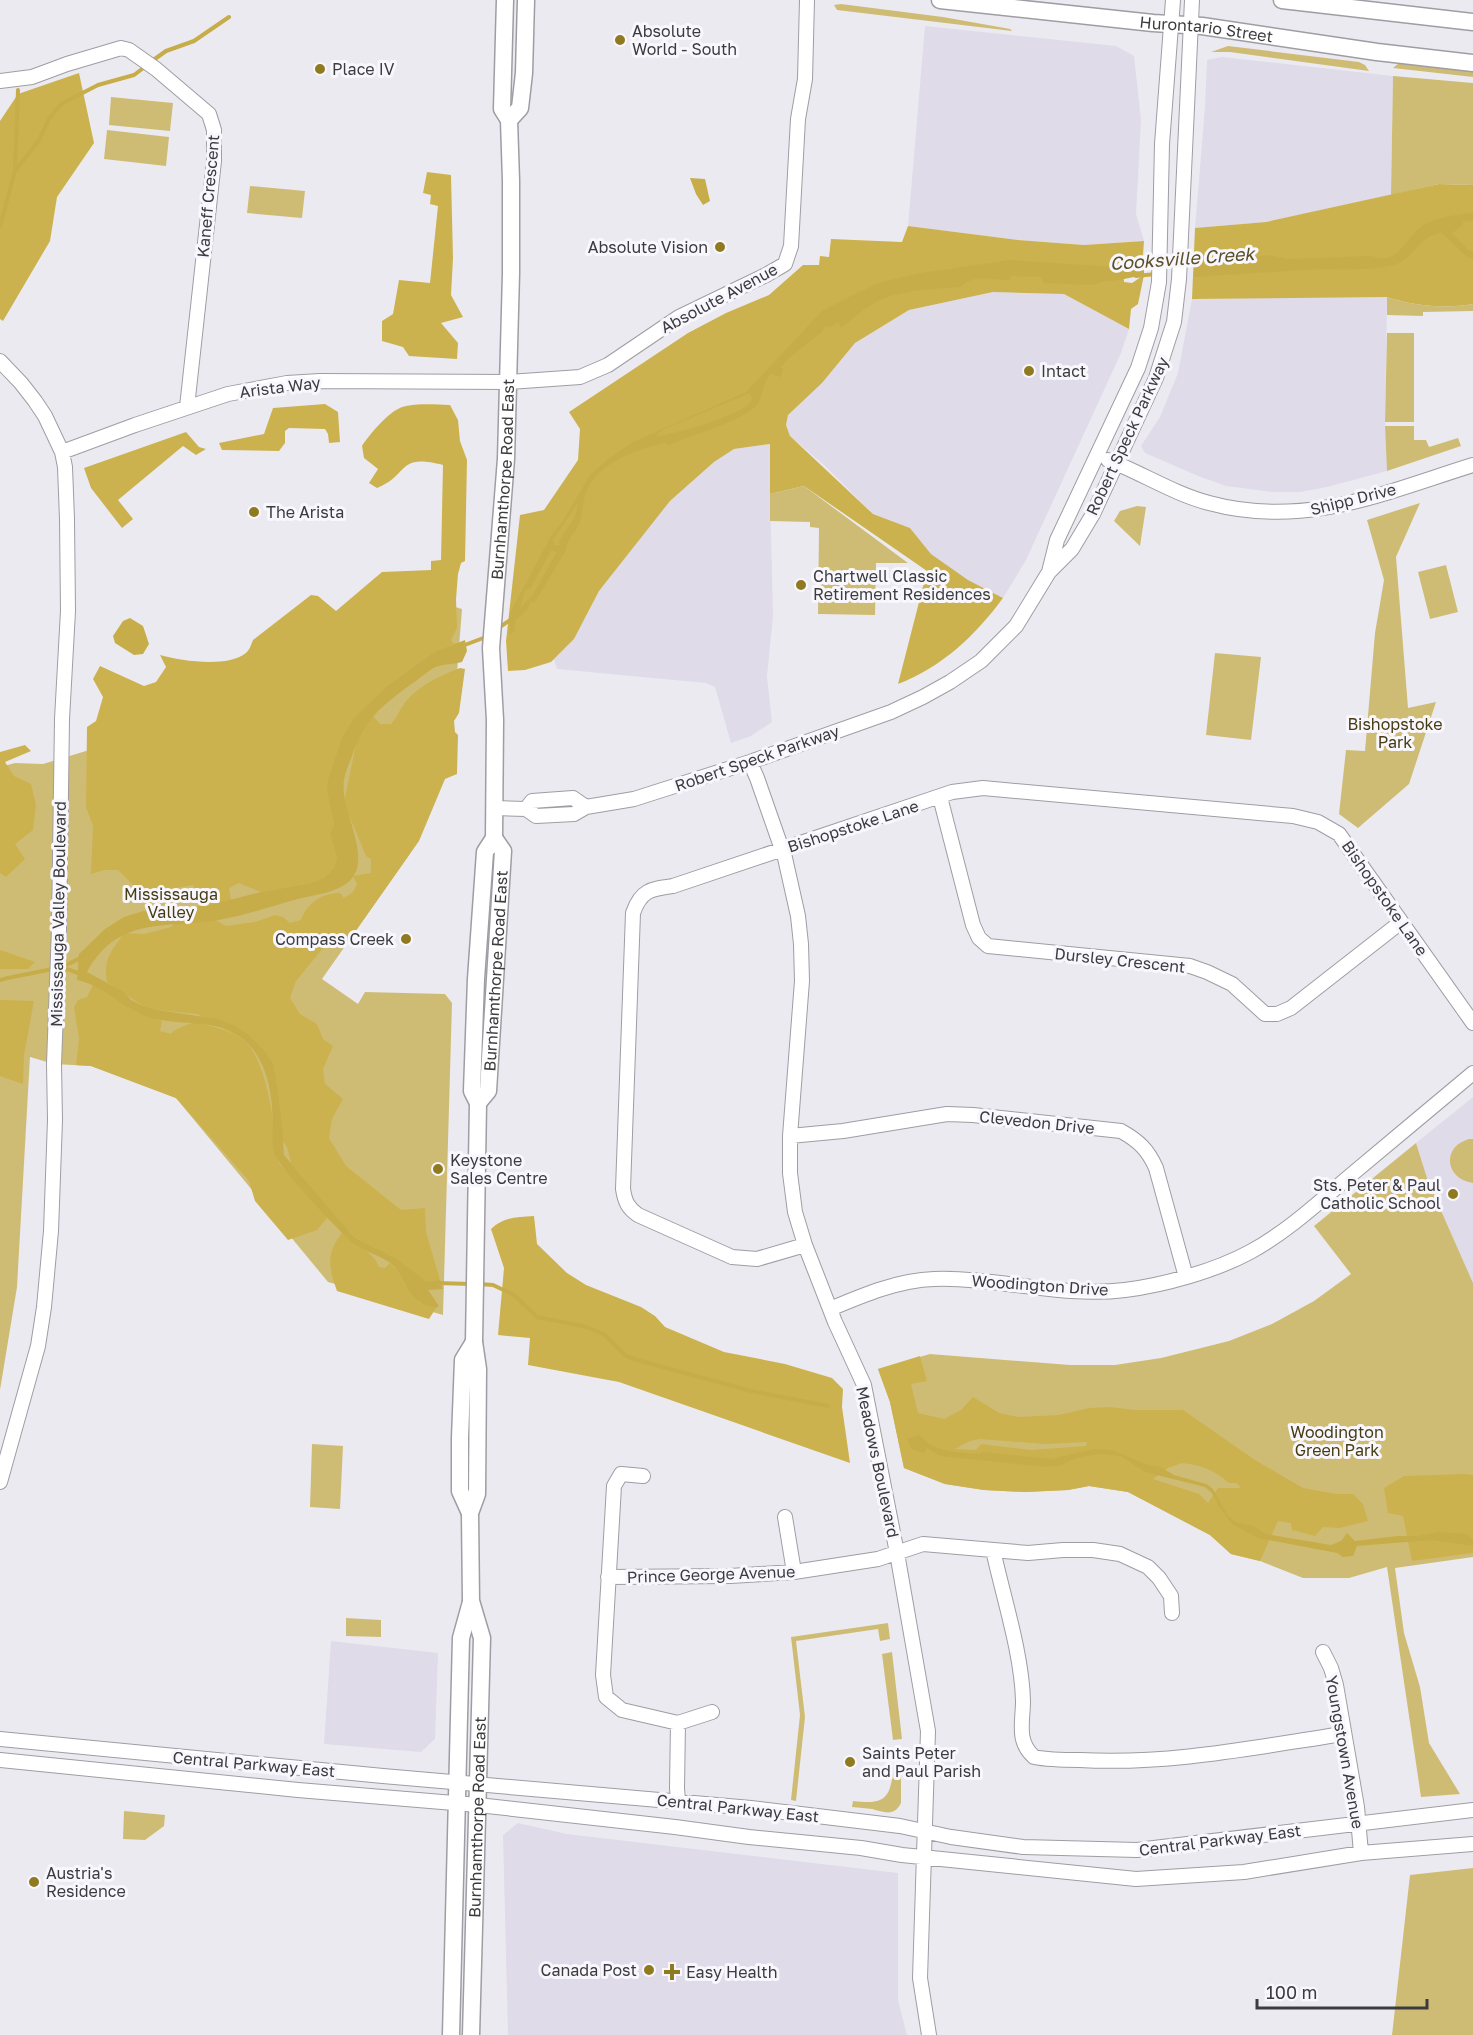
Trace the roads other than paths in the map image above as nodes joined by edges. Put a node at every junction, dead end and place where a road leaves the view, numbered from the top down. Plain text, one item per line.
1 (495, 0) edge
2 (505, 0) edge
3 (526, 0) edge
4 (807, 0) edge
5 (940, 0) edge
6 (1173, 0) edge
7 (1192, 0) edge
8 (1282, 0) edge
9 (1473, 22) edge
10 (1171, 24) junction
11 (1191, 25) junction
12 (1384, 52) junction
13 (1473, 56) edge
14 (1473, 63) edge
15 (503, 65) junction
16 (0, 81) edge
17 (509, 120) junction
18 (0, 361) edge
19 (509, 382) junction
20 (187, 407) junction
21 (62, 452) junction
22 (1097, 456) junction
23 (1116, 463) junction
24 (1473, 465) edge
25 (1048, 572) junction
26 (750, 762) junction
27 (940, 797) junction
28 (494, 808) junction
29 (781, 850) junction
30 (1401, 922) junction
31 (1473, 1023) edge
32 (1473, 1073) edge
33 (789, 1136) junction
34 (805, 1245) junction
35 (1186, 1277) junction
36 (830, 1309) junction
37 (643, 1476) dead end
38 (0, 1482) edge
39 (785, 1517) dead end
40 (993, 1550) junction
41 (897, 1552) junction
42 (794, 1572) junction
43 (608, 1576) junction
44 (471, 1601) junction
45 (1172, 1613) dead end
46 (1323, 1652) dead end
47 (712, 1712) dead end
48 (678, 1723) junction
49 (1343, 1734) junction
50 (0, 1739) edge
51 (0, 1760) edge
52 (457, 1782) junction
53 (479, 1784) junction
54 (678, 1801) junction
55 (457, 1804) junction
56 (478, 1805) junction
57 (1473, 1810) edge
58 (1358, 1823) junction
59 (926, 1832) junction
60 (1473, 1844) edge
61 (1361, 1853) junction
62 (925, 1857) junction
63 (451, 2035) edge
64 (471, 2035) edge
65 (929, 2035) edge

1 - 15 main road
2 - 15 main road, Burnhamthorpe Road East
3 - 17 main road, Burnhamthorpe Road East
4 - 19 street, Absolute Avenue
5 - 10 main road, Hurontario Street
6 - 10 street, Robert Speck Parkway
7 - 11 street, Robert Speck Parkway
8 - 9 main road
10 - 11 main road, Hurontario Street
10 - 22 street, Robert Speck Parkway
11 - 12 main road, Hurontario Street
11 - 23 street, Robert Speck Parkway
12 - 13 main road
12 - 14 main road, Hurontario Street
15 - 17 main road, Burnhamthorpe Road East
16 - 20 street, Kaneff Crescent
17 - 19 main road, Burnhamthorpe Road East
18 - 21 street, Mississauga Valley Boulevard
19 - 20 street, Arista Way
19 - 28 main road, Burnhamthorpe Road East
20 - 21 street, Arista Way
21 - 38 street, Mississauga Valley Boulevard
22 - 23 street, Shipp Drive
22 - 25 street, Robert Speck Parkway
23 - 24 street, Shipp Drive
23 - 25 street, Robert Speck Parkway
25 - 26 street, Robert Speck Parkway
26 - 28 street, Robert Speck Parkway
26 - 29 street, Meadows Boulevard
27 - 29 street, Bishopstoke Lane
27 - 30 street, Bishopstoke Lane
27 - 30 street, Dursley Crescent
28 - 44 main road, Burnhamthorpe Road East
29 - 33 street, Meadows Boulevard
29 - 34 street, Bishopstoke Lane
30 - 31 street, Bishopstoke Lane
32 - 35 street, Woodington Drive
33 - 34 street, Meadows Boulevard
33 - 35 street, Clevedon Drive
34 - 36 street, Meadows Boulevard
35 - 36 street, Woodington Drive
36 - 41 street, Meadows Boulevard
37 - 43 street
39 - 42 street
40 - 41 street, Prince George Avenue
40 - 45 street, Prince George Avenue
40 - 49 street
41 - 42 street, Prince George Avenue
41 - 59 street, Meadows Boulevard
42 - 43 street, Prince George Avenue
43 - 48 street
44 - 52 main road, Burnhamthorpe Road East
44 - 53 main road, Burnhamthorpe Road East
46 - 49 street, Youngstown Avenue
47 - 48 street
48 - 54 street
49 - 58 street, Youngstown Avenue
50 - 52 street, Central Parkway East
51 - 55 street, Central Parkway East
52 - 53 street, Central Parkway East
52 - 55 main road, Burnhamthorpe Road East
53 - 54 street, Central Parkway East
53 - 56 main road, Burnhamthorpe Road East
54 - 59 street, Central Parkway East
55 - 56 street, Central Parkway East
55 - 63 main road, Burnhamthorpe Road East
56 - 62 street, Central Parkway East
56 - 64 main road, Burnhamthorpe Road East
57 - 58 street, Central Parkway East
58 - 59 street, Central Parkway East
58 - 61 street, Youngstown Avenue
59 - 62 street, Meadows Boulevard
60 - 61 street, Central Parkway East
61 - 62 street, Central Parkway East
62 - 65 street, Meadows Boulevard

